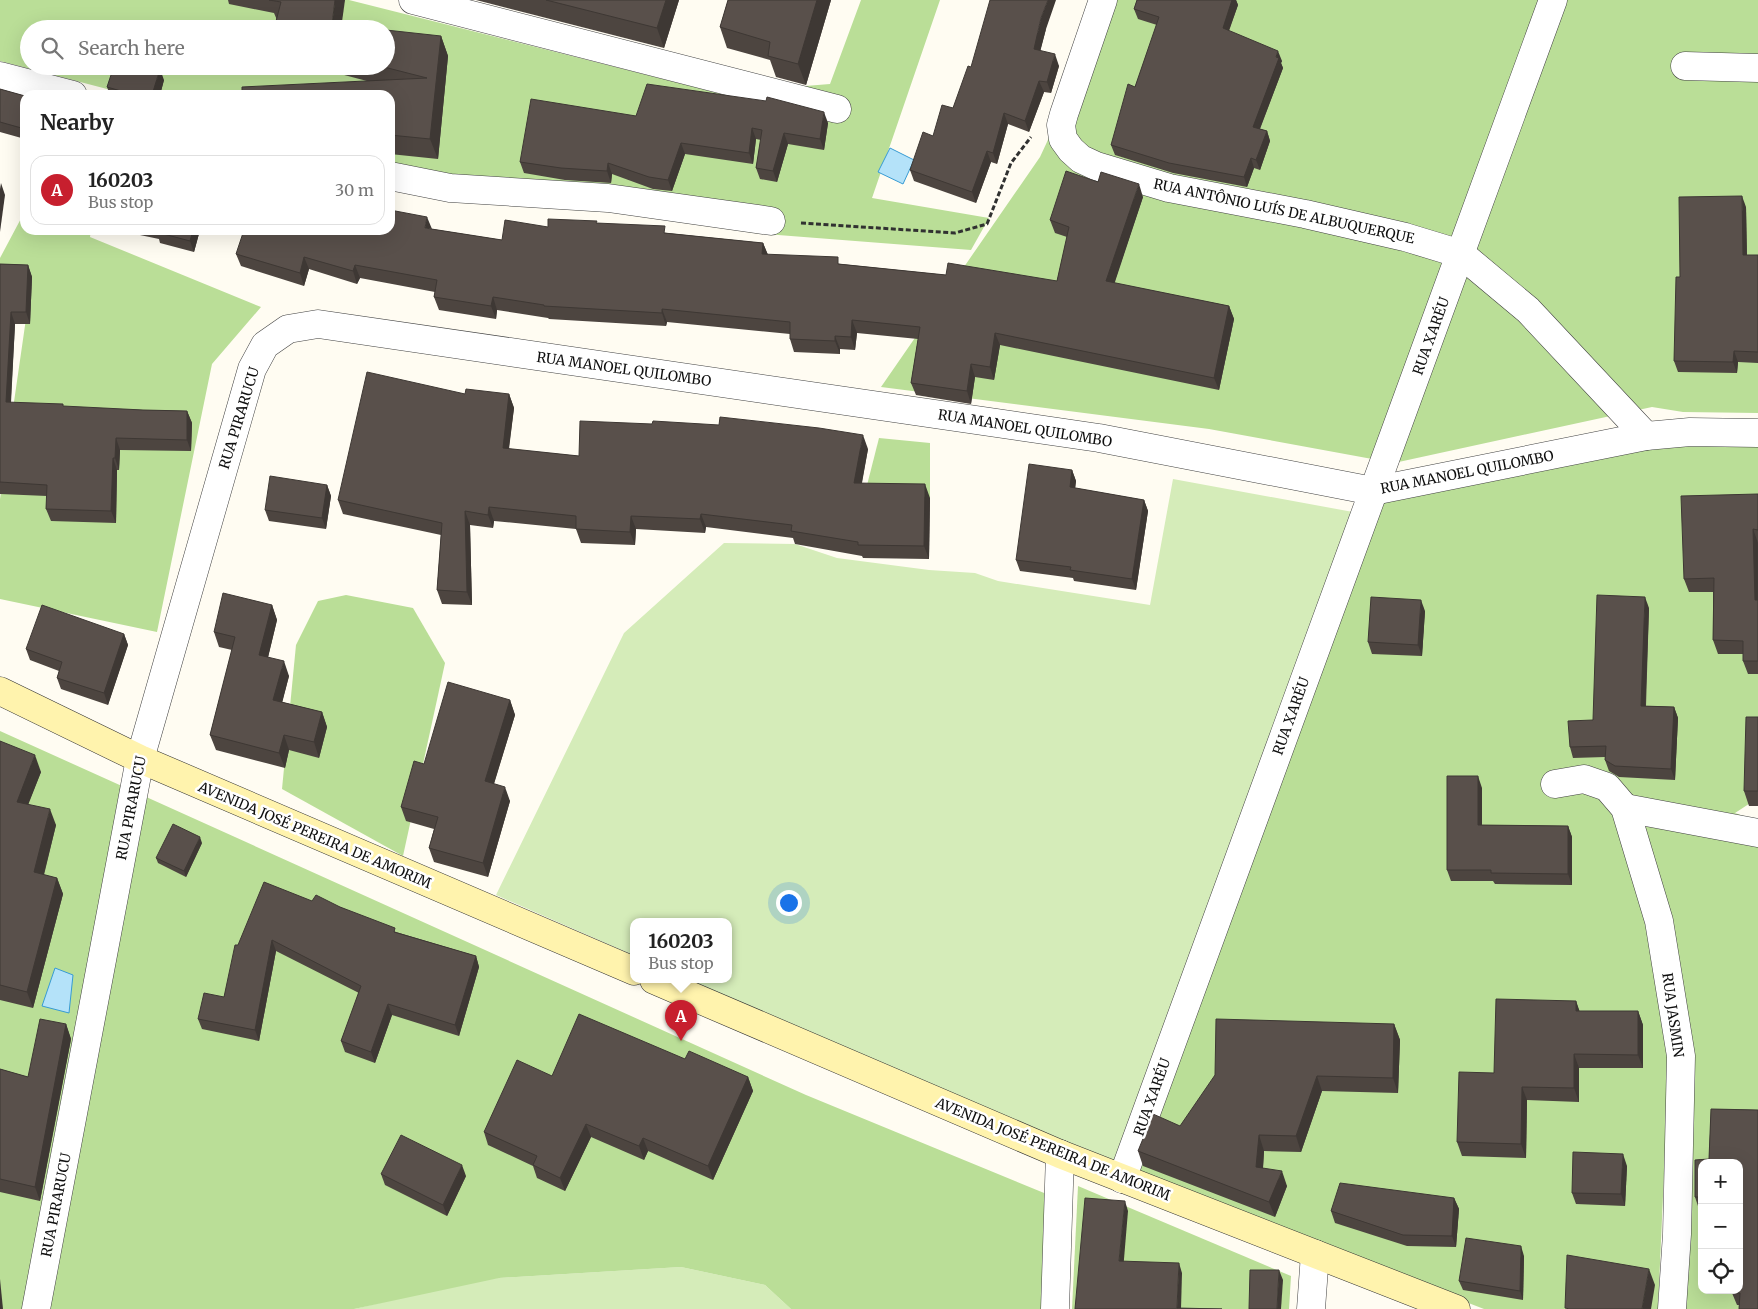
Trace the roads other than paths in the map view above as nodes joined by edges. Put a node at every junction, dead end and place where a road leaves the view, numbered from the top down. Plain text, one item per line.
1 (413, 0) edge
2 (1103, 0) edge
3 (1553, 0) edge
4 (1685, 66) dead end
5 (1758, 68) edge
6 (0, 76) edge
7 (54, 90) edge
8 (837, 109) dead end
9 (395, 177) edge
10 (771, 221) road end
11 (1461, 254) junction
12 (288, 329) joint
13 (1758, 433) edge
14 (1646, 436) junction
15 (1374, 491) junction
16 (0, 691) edge
17 (140, 759) junction
18 (1555, 784) dead end
19 (1625, 808) junction
20 (1758, 833) edge
21 (630, 969) edge
22 (661, 983) edge
23 (1060, 1154) junction
24 (1122, 1179) junction
25 (1315, 1254) junction
26 (36, 1309) edge
27 (1055, 1309) edge
28 (1311, 1309) edge
29 (1456, 1309) edge
30 (1672, 1309) edge

1 - 8 street
2 - 11 street, RUA ANTÔNIO LUÍS DE ALBUQUERQUE
3 - 11 street, RUA XARÉU
4 - 5 street
6 - 7 street
9 - 10 street
11 - 14 street, RUA ANTÔNIO LUÍS DE ALBUQUERQUE
11 - 15 street, RUA XARÉU
12 - 15 street, RUA MANOEL QUILOMBO
12 - 17 street, RUA PIRARUCU
13 - 14 street, RUA MANOEL QUILOMBO
14 - 15 street, RUA MANOEL QUILOMBO
15 - 24 street, RUA XARÉU
16 - 17 main road, AVENIDA JOSÉ PEREIRA DE AMORIM
17 - 21 main road, AVENIDA JOSÉ PEREIRA DE AMORIM
17 - 26 street, RUA PIRARUCU
18 - 19 street, RUA JASMIN
19 - 20 street
19 - 30 street, RUA JASMIN
22 - 23 main road, AVENIDA JOSÉ PEREIRA DE AMORIM
23 - 24 main road, AVENIDA JOSÉ PEREIRA DE AMORIM
23 - 27 street
24 - 25 main road, AVENIDA JOSÉ PEREIRA DE AMORIM
25 - 28 street
25 - 29 main road, AVENIDA JOSÉ PEREIRA DE AMORIM

